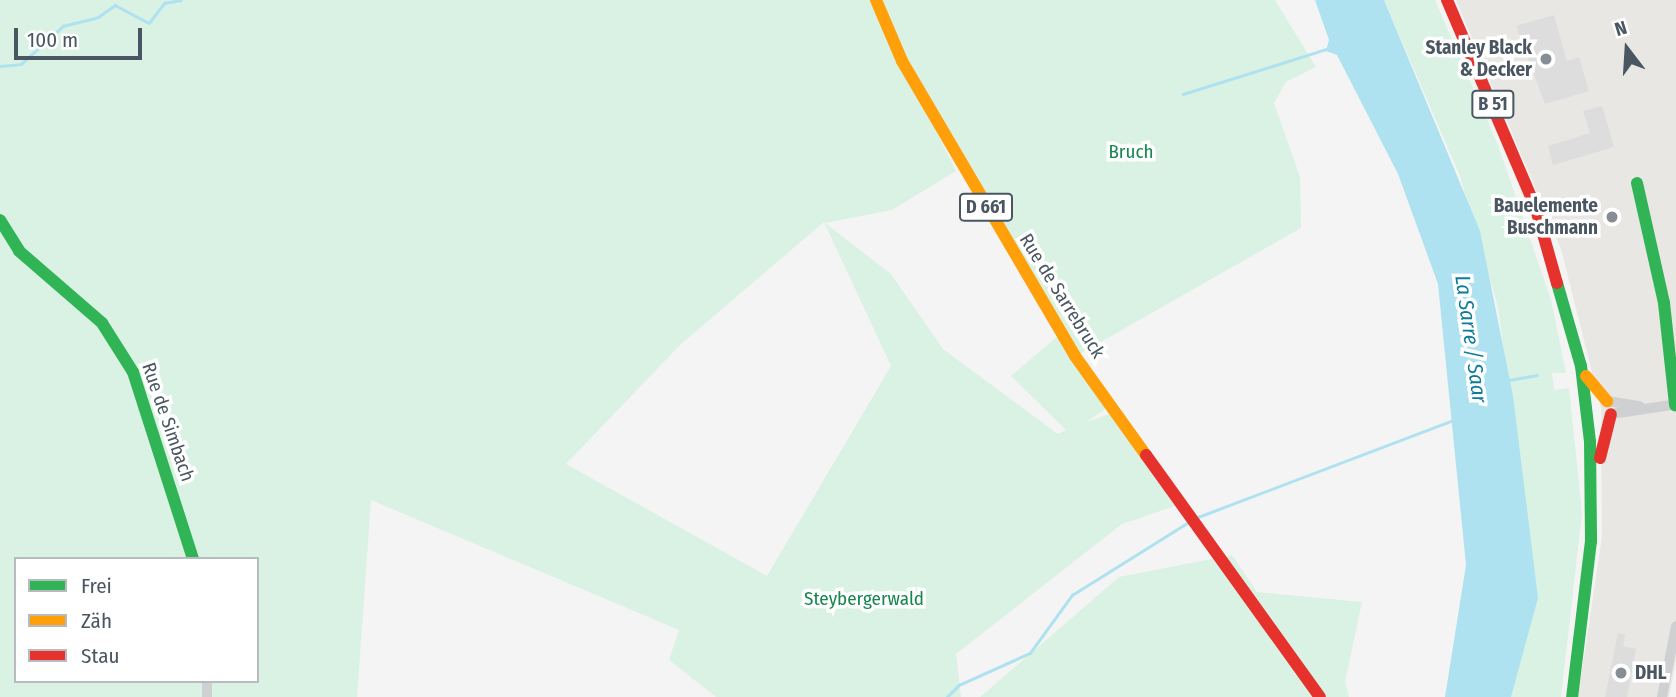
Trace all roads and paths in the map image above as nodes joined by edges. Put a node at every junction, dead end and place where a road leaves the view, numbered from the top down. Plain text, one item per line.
1 (876, 0) edge
2 (1447, 0) edge
3 (1637, 183) dead end
4 (0, 220) edge
5 (1581, 366) junction
6 (1674, 405) edge
7 (1609, 407) junction
8 (1587, 409) junction
9 (1592, 489) junction
10 (192, 557) edge
11 (1676, 626) edge
12 (1320, 697) edge
13 (1572, 697) edge
14 (1662, 697) edge

1 - 12 main road, Rue de Sarrebruck / D 661
2 - 5 main road, B 51
3 - 6 main road
4 - 10 main road, Rue de Simbach
5 - 7 main road, B 51
5 - 8 main road, B 51
6 - 7 street
7 - 8 main road
7 - 9 main road, B 51
8 - 9 main road, B 51
9 - 13 main road, B 51
11 - 14 street

